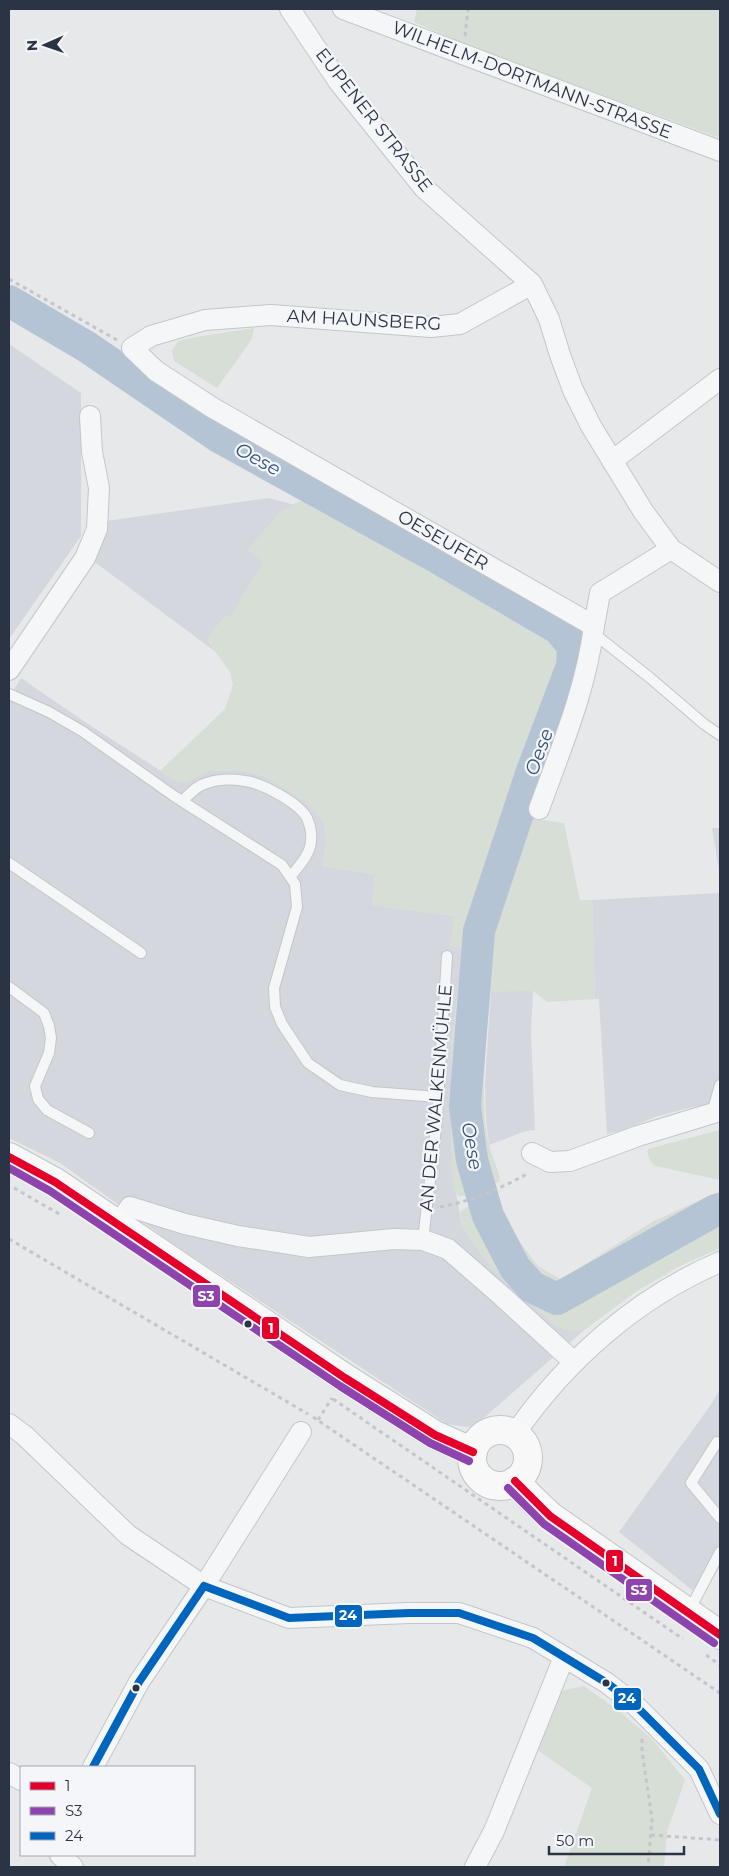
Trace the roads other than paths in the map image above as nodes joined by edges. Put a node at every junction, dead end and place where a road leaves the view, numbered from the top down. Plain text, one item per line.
1 (290, 9) edge
2 (343, 9) edge
3 (720, 151) edge
4 (532, 284) junction
5 (132, 348) joint
6 (720, 379) edge
7 (90, 416) dead end
8 (612, 461) junction
9 (671, 549) junction
10 (720, 582) edge
11 (593, 629) junction
12 (9, 670) edge
13 (9, 694) edge
14 (720, 735) edge
15 (182, 801) junction
16 (539, 809) dead end
17 (9, 864) edge
18 (290, 877) junction
19 (141, 953) dead end
20 (447, 956) dead end
21 (9, 987) edge
22 (720, 1085) edge
23 (438, 1097) junction
24 (716, 1112) edge
25 (88, 1133) dead end
26 (9, 1157) edge
27 (541, 1158) road end
28 (118, 1224) junction
29 (423, 1240) junction
30 (720, 1262) edge
31 (574, 1362) junction
32 (9, 1424) edge
33 (301, 1432) road end
34 (514, 1435) junction
35 (717, 1442) dead end
36 (473, 1452) junction
37 (515, 1481) junction
38 (720, 1518) edge
39 (720, 1552) edge
40 (204, 1586) junction
41 (688, 1613) junction
42 (712, 1644) edge
43 (564, 1657) junction
44 (94, 1766) edge
45 (9, 1773) edge
46 (20, 1779) edge
47 (720, 1814) edge
48 (61, 1856) edge
49 (73, 1867) edge
50 (476, 1867) edge

1 - 4 street, EUPENER STRASSE
2 - 3 street, WILHELM-DORTMANN-STRASSE
4 - 5 street, AM HAUNSBERG
4 - 8 street
5 - 11 street, OESEUFER
6 - 8 street
7 - 12 street
8 - 9 street
9 - 10 street
9 - 11 street
11 - 14 lane
11 - 16 street
13 - 15 lane
15 - 18 lane
15 - 18 lane
17 - 19 lane
18 - 23 lane
20 - 23 lane, AN DER WALKENMÜHLE
21 - 25 lane
22 - 24 lane
23 - 29 lane, AN DER WALKENMÜHLE
24 - 27 street
26 - 28 main road
28 - 29 street
28 - 36 main road
29 - 31 street
30 - 31 street
31 - 34 street
32 - 40 street
33 - 40 street
34 - 36 main road
34 - 37 main road
35 - 38 lane
36 - 37 main road
37 - 41 main road
39 - 41 lane
40 - 43 street
40 - 44 street
41 - 42 main road
43 - 47 street
43 - 50 street
45 - 46 street
48 - 49 street

